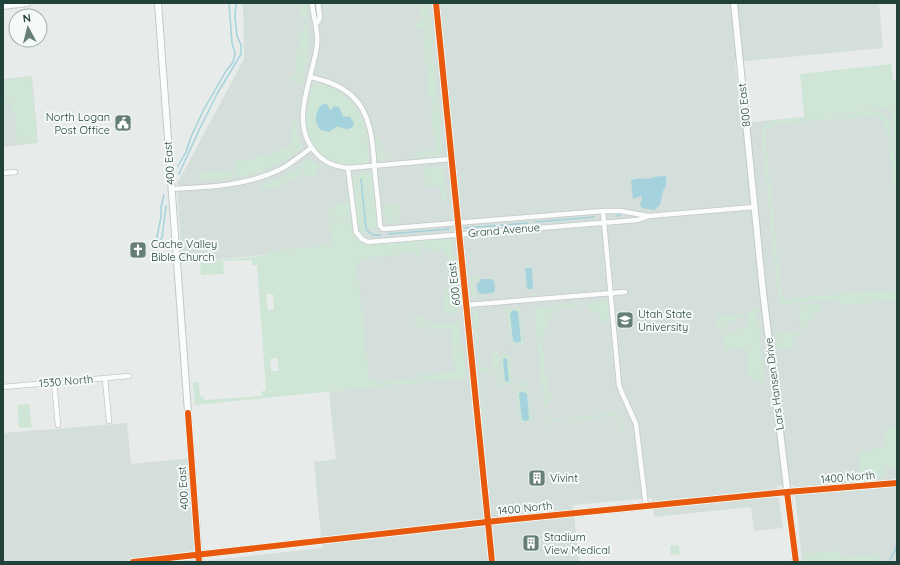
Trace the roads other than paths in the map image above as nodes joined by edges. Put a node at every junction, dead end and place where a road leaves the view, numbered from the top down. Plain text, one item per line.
1 (27, 3) edge
2 (158, 3) edge
3 (312, 3) edge
4 (318, 3) edge
5 (436, 3) edge
6 (734, 3) edge
7 (3, 6) edge
8 (317, 23) junction
9 (311, 77) junction
10 (311, 148) junction
11 (451, 159) junction
12 (374, 166) junction
13 (348, 168) junction
14 (15, 172) dead end
15 (3, 174) edge
16 (171, 189) junction
17 (754, 207) junction
18 (603, 211) junction
19 (649, 216) junction
20 (458, 223) junction
21 (604, 223) junction
22 (459, 234) junction
23 (625, 292) dead end
24 (612, 293) junction
25 (466, 305) junction
26 (129, 376) dead end
27 (105, 378) junction
28 (54, 382) junction
29 (3, 387) edge
30 (109, 421) dead end
31 (58, 425) dead end
32 (897, 483) edge
33 (787, 492) junction
34 (646, 506) junction
35 (488, 522) junction
36 (198, 554) junction
37 (133, 562) edge
38 (199, 562) edge
39 (492, 562) edge
40 (796, 562) edge

1 - 7 main road
2 - 16 main road, 400 East
3 - 8 street
4 - 8 street
5 - 11 main road, 600 East
6 - 17 main road, 800 East
8 - 9 street
9 - 10 street
9 - 12 street
10 - 13 street
10 - 16 street
11 - 12 street
11 - 20 main road, 600 East
12 - 13 street
12 - 20 street, Grand Avenue
13 - 22 street, Grand Avenue
14 - 15 street
16 - 36 main road, 400 East
17 - 19 street, Grand Avenue
17 - 33 main road, Lars Hansen Drive
18 - 19 street, Grand Avenue
18 - 20 street, Grand Avenue
18 - 21 street
19 - 21 street, Grand Avenue
20 - 22 main road, 600 East
21 - 22 street, Grand Avenue
21 - 24 street
22 - 25 main road, 600 East
23 - 24 street
24 - 25 street
24 - 34 street
25 - 35 main road, 600 East
26 - 27 street, 1530 North
27 - 28 street, 1530 North
27 - 30 street
28 - 29 street, 1530 North
28 - 31 street
32 - 33 main road, 1400 North
33 - 34 main road, 1400 North
33 - 40 main road, Lars Hansen Drive
34 - 35 main road, 1400 North
35 - 36 main road, 1400 North
35 - 39 main road, 600 East
36 - 37 main road, 1400 North
36 - 38 main road, 400 East

